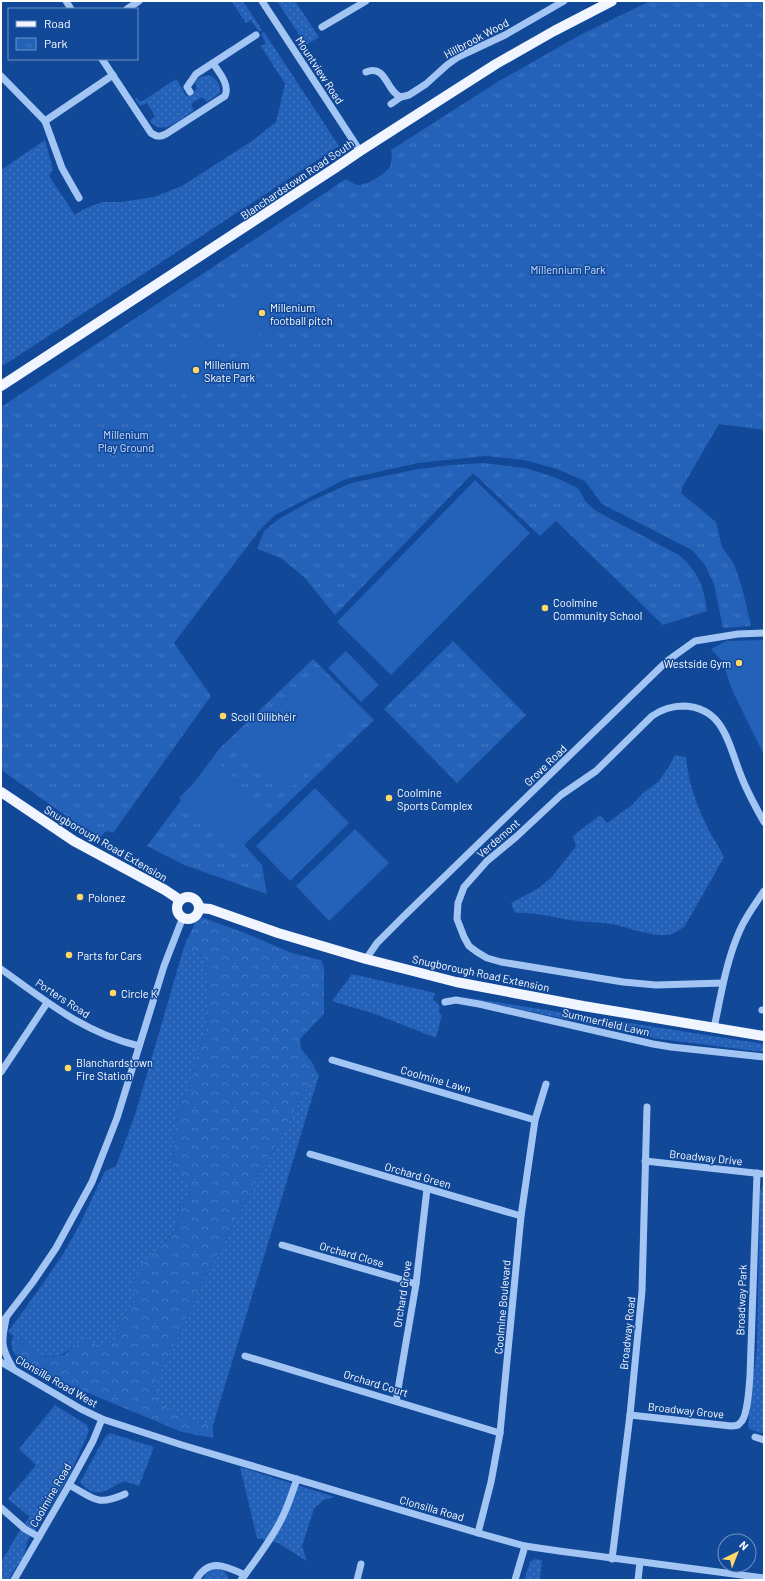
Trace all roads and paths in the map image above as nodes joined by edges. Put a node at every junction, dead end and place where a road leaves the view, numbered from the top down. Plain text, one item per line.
1 (140, 1) edge
2 (262, 1) edge
3 (366, 1) edge
4 (564, 1) edge
5 (612, 1) edge
6 (129, 8) edge
7 (322, 27) dead end
8 (256, 35) dead end
9 (103, 60) edge
10 (213, 64) junction
11 (366, 72) dead end
12 (112, 75) junction
13 (1, 76) edge
14 (190, 92) dead end
15 (401, 97) junction
16 (391, 104) dead end
17 (45, 121) junction
18 (360, 150) junction
19 (79, 198) dead end
20 (1, 386) edge
21 (764, 633) edge
22 (1, 792) edge
23 (764, 822) edge
24 (764, 891) edge
25 (180, 900) junction
26 (199, 908) junction
27 (183, 917) junction
28 (366, 959) junction
29 (1, 969) edge
30 (723, 983) junction
31 (445, 1002) dead end
32 (47, 1003) junction
33 (714, 1028) junction
34 (764, 1036) edge
35 (139, 1046) junction
36 (764, 1057) edge
37 (332, 1060) dead end
38 (1, 1072) edge
39 (546, 1084) dead end
40 (646, 1107) dead end
41 (535, 1120) junction
42 (310, 1154) dead end
43 (645, 1161) junction
44 (760, 1174) edge
45 (427, 1189) junction
46 (520, 1216) junction
47 (282, 1245) dead end
48 (416, 1284) junction
49 (6, 1317) junction
50 (1, 1324) edge
51 (244, 1356) dead end
52 (1, 1362) edge
53 (13, 1368) junction
54 (396, 1401) junction
55 (630, 1415) junction
56 (102, 1419) junction
57 (739, 1425) joint
58 (500, 1434) junction
59 (755, 1437) dead end
60 (764, 1440) edge
61 (297, 1479) junction
62 (69, 1485) junction
63 (125, 1494) dead end
64 (1, 1508) edge
65 (478, 1533) junction
66 (39, 1537) junction
67 (525, 1546) junction
68 (612, 1559) junction
69 (640, 1562) junction
70 (361, 1564) dead end
71 (243, 1577) edge
72 (764, 1578) edge
73 (14, 1580) edge
74 (196, 1580) edge
75 (357, 1580) edge
76 (515, 1580) edge
77 (638, 1580) edge

1 - 6 street
2 - 18 street, Mountview Road
3 - 7 street
4 - 15 street, Hillbrook Wood
5 - 18 main road, Blanchardstown Road South
8 - 10 street
9 - 12 street
10 - 12 street
10 - 14 street
11 - 15 street
12 - 17 street
13 - 17 street
15 - 16 street, Hillbrook Wood
17 - 19 street
18 - 20 main road, Blanchardstown Road South
21 - 28 street, Grove Road
22 - 25 main road, Snugborough Road Extension
23 - 30 street, Verdemont
24 - 30 street
25 - 26 main road
25 - 27 main road
26 - 27 main road
26 - 28 main road, Snugborough Road Extension
27 - 35 street
28 - 33 main road, Snugborough Road Extension
29 - 32 street, Porters Road
30 - 33 street
31 - 36 street, Summerfield Lawn
32 - 35 street, Porters Road
32 - 38 street
33 - 34 main road, Snugborough Road Extension
35 - 49 street
37 - 41 street, Coolmine Lawn
39 - 41 street, Coolmine Boulevard
40 - 43 street, Broadway Road
41 - 46 street, Coolmine Boulevard
42 - 45 street, Orchard Green
43 - 44 street, Broadway Drive
43 - 55 street, Broadway Road
44 - 57 street, Broadway Park
45 - 46 street, Orchard Green
45 - 48 street, Orchard Grove
46 - 58 street, Coolmine Boulevard
47 - 48 street, Orchard Close
48 - 54 street, Orchard Grove
49 - 50 street
49 - 53 street
51 - 54 street, Orchard Court
52 - 53 street, Clonsilla Road West
53 - 56 street, Clonsilla Road West
54 - 58 street, Orchard Court
55 - 57 street, Broadway Grove
55 - 68 street, Broadway Road
56 - 61 street, Clonsilla Road
56 - 62 street, Coolmine Road
58 - 65 street, Coolmine Boulevard
59 - 60 street
61 - 65 street, Clonsilla Road
61 - 71 street
62 - 63 street
62 - 66 street, Coolmine Road
64 - 66 street
65 - 67 street, Clonsilla Road
66 - 73 street, Coolmine Road
67 - 68 street, Clonsilla Road
67 - 76 street
68 - 69 street, Clonsilla Road
69 - 72 street, Clonsilla Road
69 - 77 street
70 - 75 street
71 - 74 street

